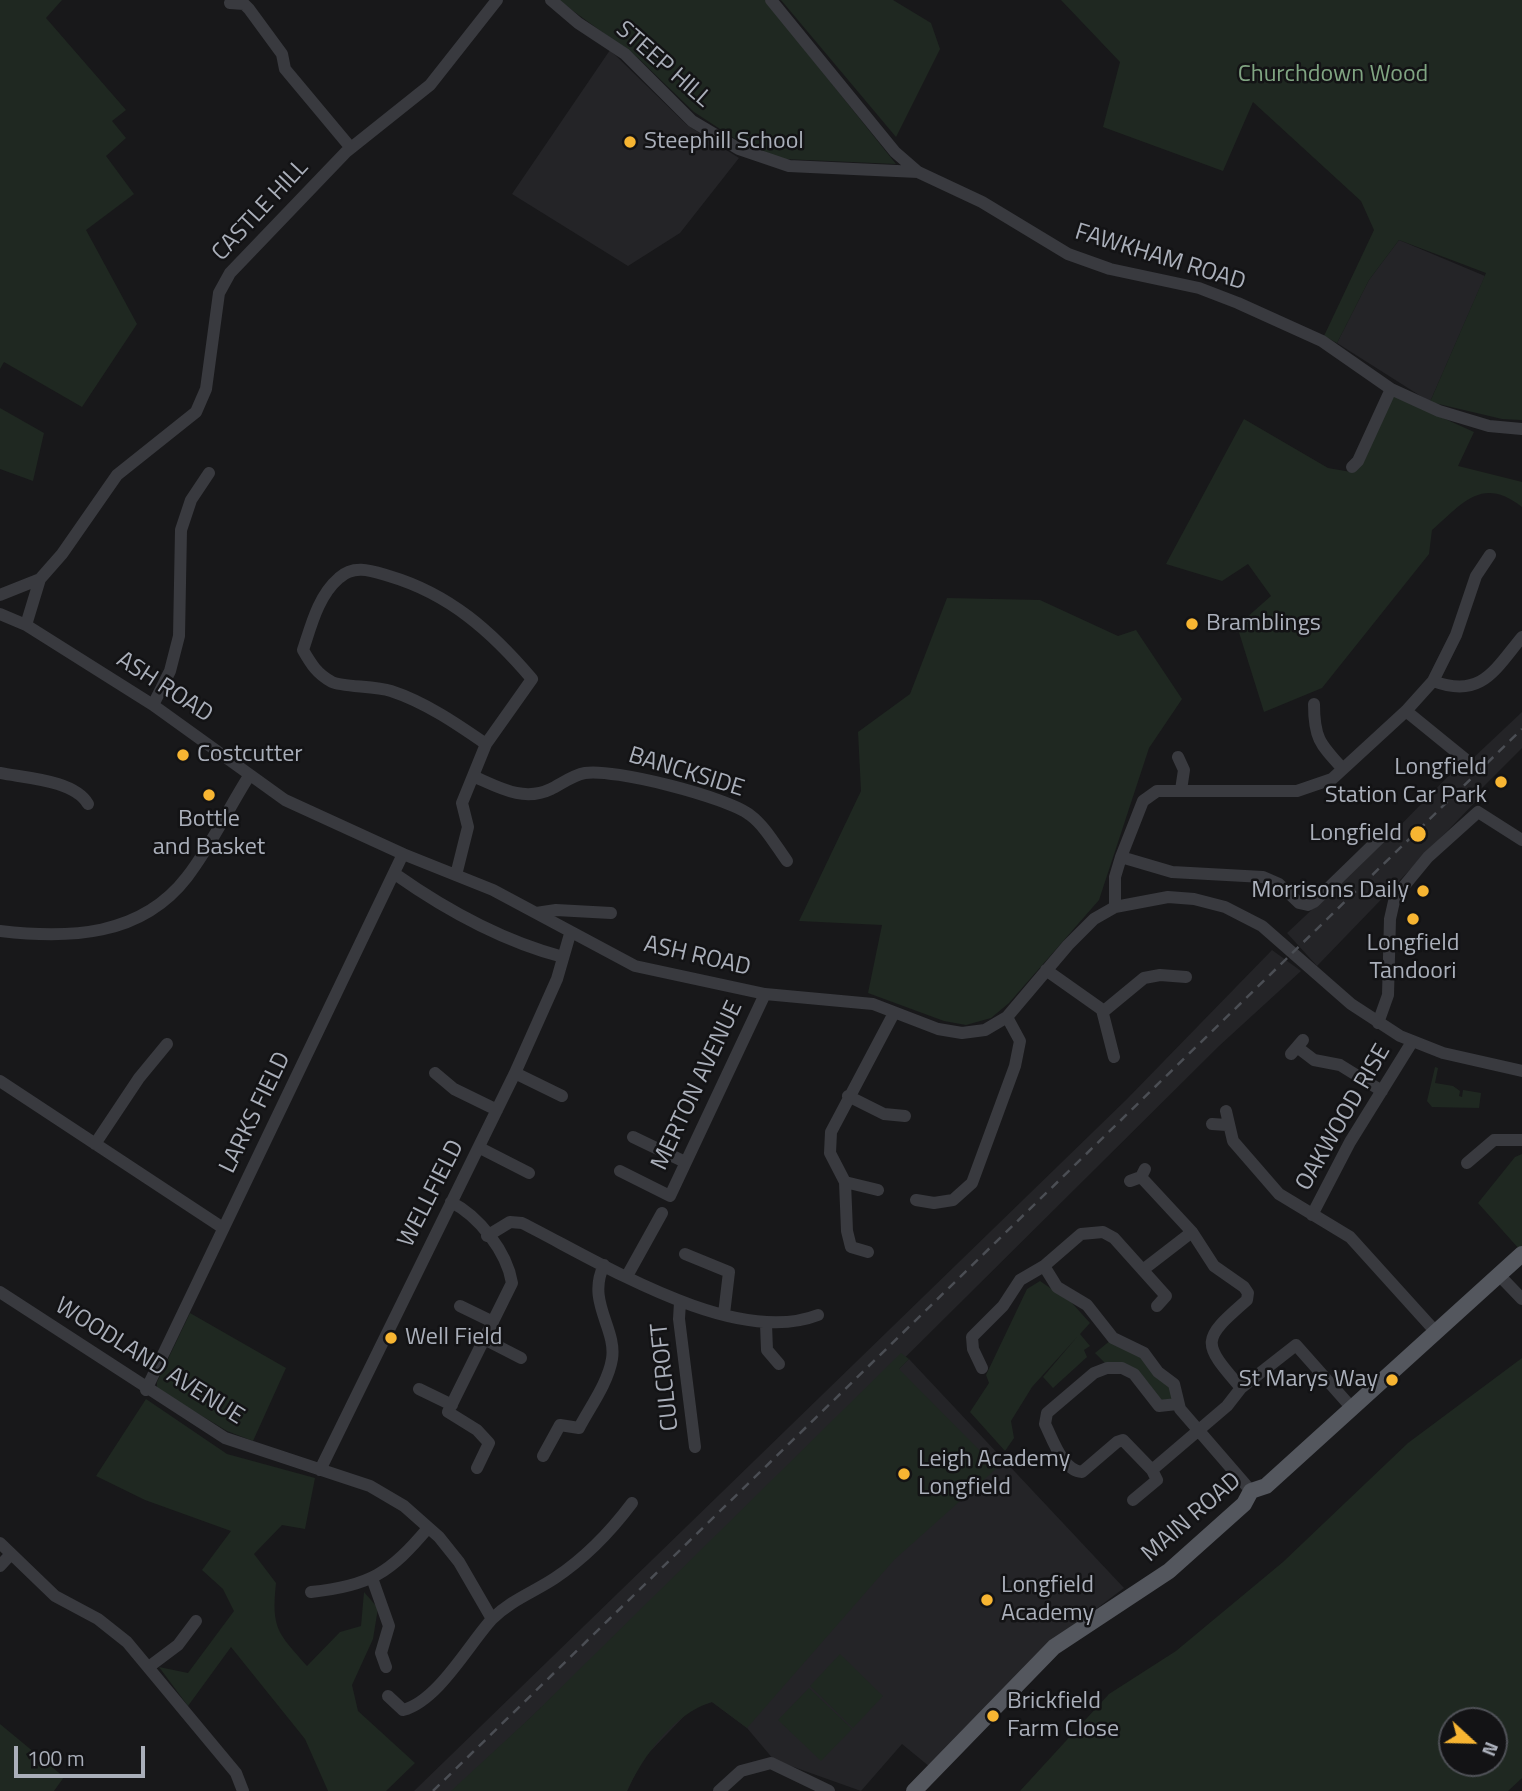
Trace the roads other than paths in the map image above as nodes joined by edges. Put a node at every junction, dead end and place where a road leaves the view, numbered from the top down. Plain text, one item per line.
1 (497, 0) edge
2 (551, 0) edge
3 (771, 0) edge
4 (230, 3) dead end
5 (351, 148) junction
6 (918, 172) junction
7 (1391, 389) junction
8 (1522, 429) edge
9 (1352, 467) dead end
10 (209, 473) dead end
11 (1490, 555) dead end
12 (40, 579) junction
13 (0, 595) edge
14 (0, 614) edge
15 (26, 625) junction
16 (1522, 637) edge
17 (1433, 681) junction
18 (1314, 704) dead end
19 (153, 705) junction
20 (1406, 711) junction
21 (486, 744) junction
22 (1178, 757) dead end
23 (1465, 759) dead end
24 (1342, 768) junction
25 (0, 773) edge
26 (249, 776) junction
27 (475, 777) junction
28 (1181, 790) junction
29 (88, 804) dead end
30 (1383, 835) dead end
31 (1522, 840) edge
32 (403, 855) junction
33 (1121, 857) junction
34 (787, 861) dead end
35 (394, 874) junction
36 (456, 875) junction
37 (1115, 907) junction
38 (536, 913) junction
39 (611, 913) dead end
40 (0, 930) edge
41 (570, 934) junction
42 (563, 957) junction
43 (1045, 971) junction
44 (1180, 980) dead end
45 (765, 994) junction
46 (1102, 1010) junction
47 (894, 1013) junction
48 (1007, 1017) junction
49 (1378, 1023) junction
50 (1412, 1042) junction
51 (167, 1044) dead end
52 (1297, 1047) dead end
53 (1114, 1057) dead end
54 (1522, 1071) edge
55 (435, 1073) dead end
56 (515, 1073) junction
57 (0, 1081) edge
58 (1382, 1091) junction
59 (562, 1096) dead end
60 (848, 1096) junction
61 (497, 1110) junction
62 (1226, 1111) dead end
63 (905, 1116) dead end
64 (1212, 1124) dead end
65 (1227, 1125) junction
66 (633, 1138) dead end
67 (1522, 1140) edge
68 (95, 1144) junction
69 (480, 1148) junction
70 (685, 1162) junction
71 (1467, 1163) dead end
72 (620, 1171) dead end
73 (529, 1173) dead end
74 (1139, 1175) dead end
75 (845, 1182) junction
76 (878, 1190) dead end
77 (916, 1200) dead end
78 (451, 1202) junction
79 (662, 1213) dead end
80 (1312, 1215) junction
81 (223, 1228) junction
82 (1192, 1232) junction
83 (487, 1236) junction
84 (868, 1252) dead end
85 (685, 1254) dead end
86 (1522, 1254) edge
87 (604, 1265) junction
88 (1044, 1266) junction
89 (1144, 1269) junction
90 (1499, 1275) junction
91 (627, 1276) junction
92 (0, 1292) edge
93 (1522, 1299) edge
94 (680, 1302) junction
95 (460, 1306) dead end
96 (1157, 1306) dead end
97 (724, 1314) junction
98 (818, 1315) dead end
99 (493, 1322) junction
100 (766, 1324) junction
101 (1435, 1331) junction
102 (484, 1339) junction
103 (521, 1357) dead end
104 (779, 1364) dead end
105 (982, 1368) dead end
106 (1241, 1388) junction
107 (419, 1389) dead end
108 (146, 1390) junction
109 (1177, 1404) junction
110 (452, 1405) junction
111 (1351, 1407) junction
112 (1197, 1429) junction
113 (695, 1447) dead end
114 (543, 1455) dead end
115 (477, 1468) dead end
116 (1152, 1469) junction
117 (320, 1470) junction
118 (1251, 1491) junction
119 (1133, 1500) dead end
120 (632, 1503) dead end
121 (428, 1528) junction
122 (0, 1543) edge
123 (11, 1554) junction
124 (0, 1566) edge
125 (372, 1578) junction
126 (311, 1592) dead end
127 (492, 1619) junction
128 (196, 1621) dead end
129 (150, 1666) junction
130 (386, 1667) dead end
131 (388, 1696) dead end
132 (243, 1791) edge
133 (719, 1791) edge
134 (829, 1791) edge
135 (914, 1791) edge

1 - 5 street, CASTLE HILL
2 - 6 street, STEEP HILL
3 - 6 street, FAWKHAM ROAD
4 - 5 street
5 - 12 street, CASTLE HILL
6 - 7 street, FAWKHAM ROAD
7 - 8 street, FAWKHAM ROAD
7 - 9 street
10 - 19 street
11 - 17 street
12 - 13 street, CASTLE HILL
12 - 15 street, CASTLE HILL
14 - 15 street, ASH ROAD
15 - 19 street, ASH ROAD
16 - 17 street
17 - 20 street
18 - 24 street
19 - 26 street, ASH ROAD
20 - 23 street
20 - 24 street
21 - 21 street
21 - 27 street
22 - 28 street
24 - 28 street
25 - 29 street
26 - 32 street, ASH ROAD
26 - 40 street
27 - 34 street, BANCKSIDE
27 - 36 street
28 - 33 street
30 - 33 street
31 - 49 street
32 - 35 street, LARKS FIELD
32 - 36 street, ASH ROAD
33 - 37 street
35 - 42 street
35 - 81 street, LARKS FIELD
36 - 38 street, ASH ROAD
37 - 43 street, ASH ROAD
37 - 49 street, ASH ROAD
38 - 39 street
38 - 41 street, ASH ROAD
41 - 42 street, WELLFIELD
41 - 45 street, ASH ROAD
42 - 56 street, WELLFIELD
43 - 46 street
43 - 48 street, ASH ROAD
44 - 46 street
45 - 47 street, ASH ROAD
45 - 70 street, MERTON AVENUE
46 - 53 street
47 - 48 street, ASH ROAD
47 - 60 street
48 - 77 street
49 - 50 street, ASH ROAD
50 - 54 street, ASH ROAD
50 - 58 street, OAKWOOD RISE
51 - 68 street
52 - 58 street
55 - 61 street
56 - 59 street
56 - 61 street, WELLFIELD
57 - 68 street
58 - 80 street, OAKWOOD RISE
60 - 63 street
60 - 75 street
61 - 69 street, WELLFIELD
62 - 65 street
64 - 65 street
65 - 80 street
66 - 70 street
67 - 71 street
68 - 81 street
69 - 73 street
69 - 78 street, WELLFIELD
70 - 72 street, MERTON AVENUE
74 - 82 street
75 - 76 street
75 - 84 street
78 - 83 street
78 - 117 street, WELLFIELD
79 - 91 street
80 - 101 street
81 - 108 street, LARKS FIELD
82 - 89 street
82 - 106 street
83 - 87 street
83 - 99 street
85 - 97 street
86 - 90 main road, MAIN ROAD
87 - 91 street
87 - 114 street
88 - 89 street
88 - 105 street
88 - 109 street
89 - 96 street
90 - 93 street
90 - 101 main road, MAIN ROAD
91 - 94 street
92 - 108 street, WOODLAND AVENUE
94 - 97 street
94 - 113 street, CULCROFT
95 - 99 street
97 - 100 street
98 - 100 street
99 - 102 street
100 - 104 street
101 - 111 main road, MAIN ROAD
102 - 103 street
102 - 110 street
106 - 111 street
106 - 112 street
107 - 110 street
108 - 117 street, WOODLAND AVENUE
109 - 112 street
109 - 116 street
110 - 115 street
111 - 118 main road, MAIN ROAD
112 - 116 street
112 - 118 street
116 - 119 street
117 - 121 street, WOODLAND AVENUE
118 - 135 main road, MAIN ROAD
120 - 127 street
121 - 125 street
121 - 127 street, WOODLAND AVENUE
122 - 123 street
123 - 124 street
123 - 129 street
125 - 126 street
125 - 130 street
127 - 131 street
128 - 129 street
129 - 132 street
133 - 134 street

